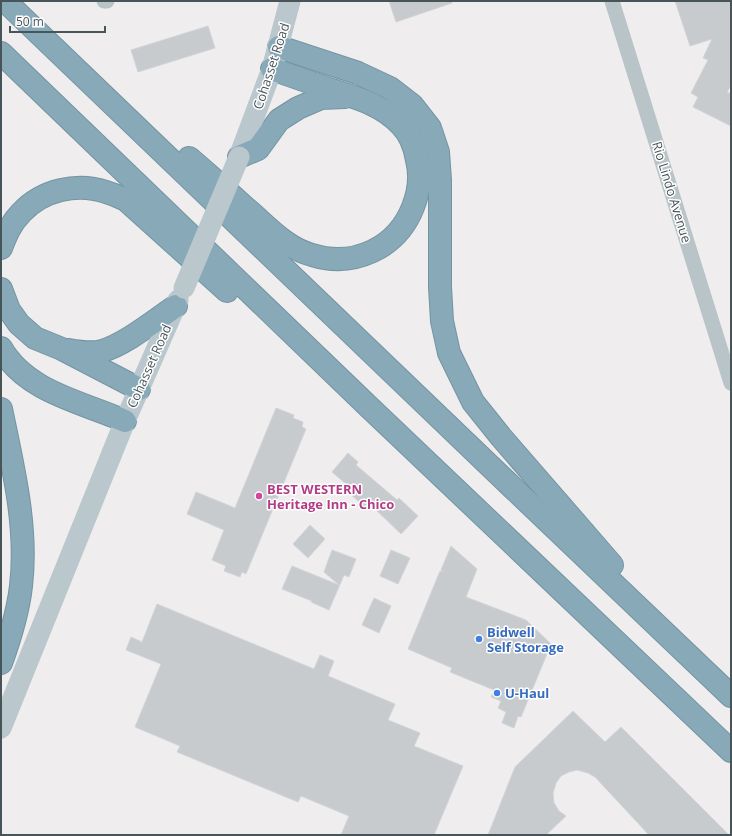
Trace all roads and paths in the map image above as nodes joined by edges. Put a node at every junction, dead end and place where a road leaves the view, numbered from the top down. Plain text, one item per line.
1 (5, 1) edge
2 (104, 1) edge
3 (107, 1) edge
4 (290, 1) edge
5 (612, 1) edge
6 (279, 47) junction
7 (1, 53) edge
8 (272, 69) junction
9 (97, 89) junction
10 (350, 96) junction
11 (239, 157) junction
12 (1, 248) edge
13 (1, 289) edge
14 (180, 297) junction
15 (1, 348) edge
16 (62, 349) junction
17 (731, 383) edge
18 (139, 389) junction
19 (370, 408) junction
20 (1, 409) edge
21 (125, 420) junction
22 (631, 601) junction
23 (1, 663) edge
24 (731, 696) edge
25 (1, 728) edge
26 (731, 752) edge

1 - 9 highway
2 - 3 street
4 - 6 main road, Cohasset Road
5 - 17 street, Rio Lindo Avenue
6 - 8 main road, Cohasset Road
6 - 22 highway
7 - 19 highway
8 - 10 highway
8 - 11 main road, Cohasset Road
9 - 10 highway
9 - 22 highway
10 - 11 highway
11 - 14 main road, Cohasset Road, bridge
12 - 19 highway
13 - 16 highway
14 - 16 highway
14 - 18 main road, Cohasset Road
15 - 21 highway
16 - 18 highway
18 - 21 main road, Cohasset Road
19 - 26 highway
20 - 23 highway
21 - 25 main road, Cohasset Road
22 - 24 highway

